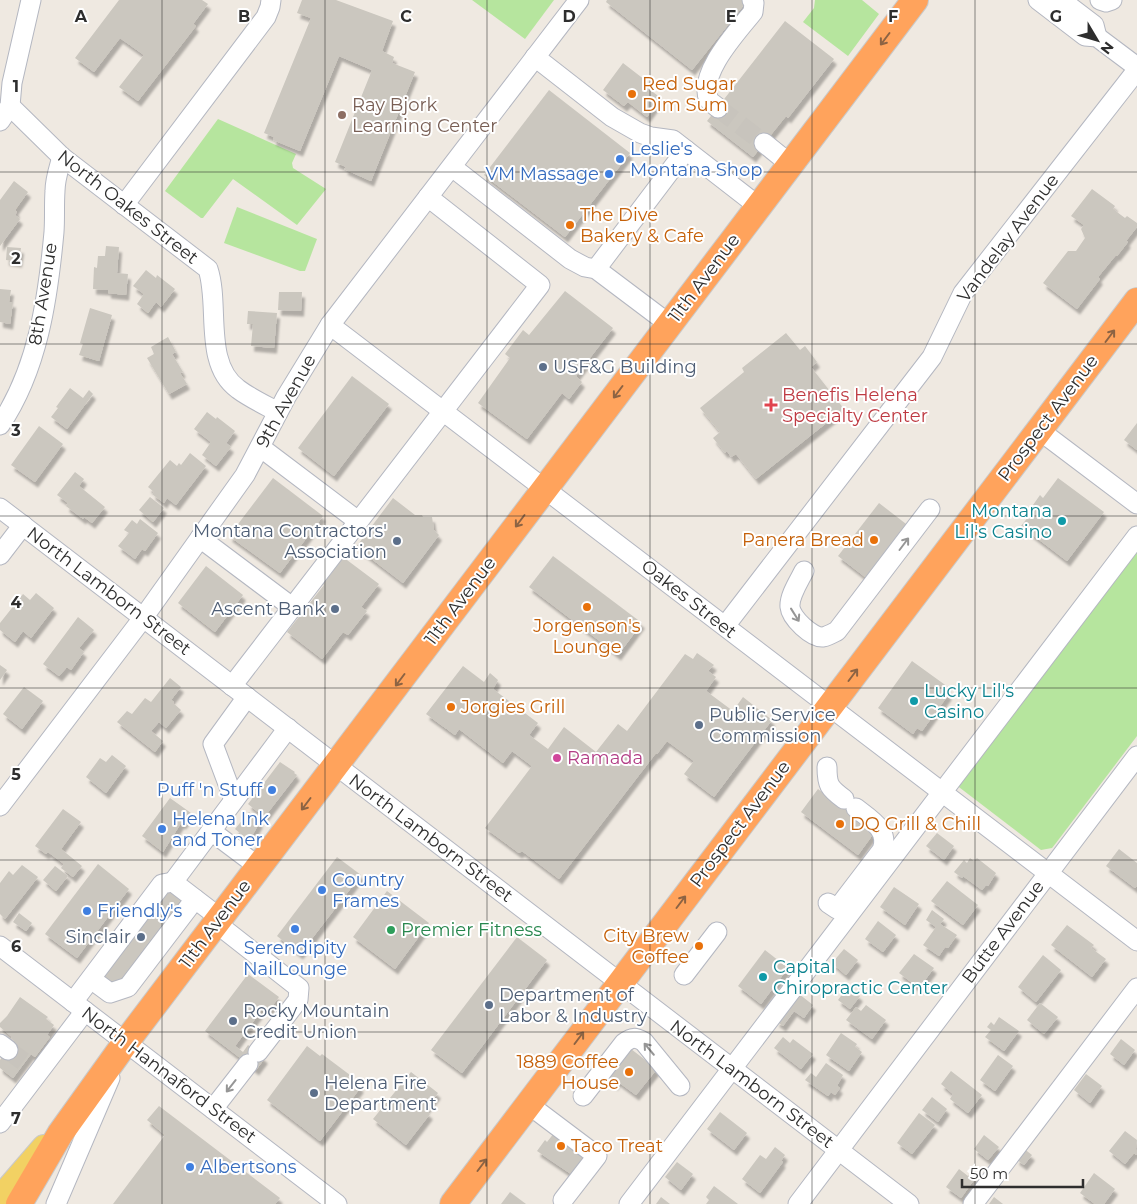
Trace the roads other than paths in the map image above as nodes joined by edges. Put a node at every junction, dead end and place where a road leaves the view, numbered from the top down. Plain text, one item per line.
1 (31, 0) edge
2 (271, 0) edge
3 (579, 0) edge
4 (752, 0) edge
5 (914, 0) edge
6 (1038, 0) edge
7 (1061, 0) edge
8 (1100, 0) edge
9 (1112, 0) edge
10 (1097, 37) junction
11 (535, 57) junction
12 (1137, 69) edge
13 (718, 108) tunnel mouth
14 (5, 114) edge
15 (764, 143) tunnel mouth
16 (686, 150) junction
17 (62, 157) junction
18 (790, 164) junction
19 (452, 167) junction
20 (428, 197) junction
21 (124, 205) junction
22 (758, 206) junction
23 (596, 269) junction
24 (1137, 301) edge
25 (669, 324) junction
26 (330, 325) junction
27 (443, 411) junction
28 (278, 412) junction
29 (0, 425) edge
30 (1039, 430) junction
31 (260, 447) junction
32 (545, 488) junction
33 (1137, 504) edge
34 (0, 508) edge
35 (930, 509) dead end
36 (358, 522) junction
37 (23, 526) junction
38 (1137, 536) edge
39 (200, 538) junction
40 (0, 555) edge
41 (804, 571) dead end
42 (292, 608) junction
43 (143, 618) junction
44 (724, 626) junction
45 (240, 692) junction
46 (829, 707) junction
47 (288, 728) junction
48 (1137, 756) edge
49 (336, 765) junction
50 (827, 767) dead end
51 (942, 792) junction
52 (234, 800) junction
53 (0, 806) edge
54 (211, 831) junction
55 (258, 867) junction
56 (1047, 873) junction
57 (173, 882) junction
58 (195, 899) junction
59 (828, 903) dead end
60 (218, 920) junction
61 (717, 932) dead end
62 (169, 933) junction
63 (1137, 942) edge
64 (0, 946) edge
65 (194, 952) junction
66 (684, 975) dead end
67 (91, 979) junction
68 (134, 979) junction
69 (620, 983) junction
70 (1137, 988) edge
71 (159, 998) junction
72 (79, 1007) junction
73 (126, 1042) junction
74 (732, 1069) junction
75 (680, 1086) dead end
76 (583, 1096) dead end
77 (528, 1104) junction
78 (80, 1106) junction
79 (213, 1109) junction
80 (0, 1123) edge
81 (838, 1150) junction
82 (0, 1198) edge
83 (563, 1200) dead end
84 (19, 1204) edge
85 (56, 1204) edge
86 (337, 1204) edge
87 (452, 1204) edge
88 (629, 1204) edge
89 (798, 1204) edge
90 (909, 1204) edge
91 (973, 1204) edge

1 - 14 street
2 - 21 street
3 - 11 street, 9th Avenue
4 - 13 street
5 -> 18 highway, 11th Avenue
6 - 10 street
7 - 10 street
8 - 9 street
10 - 12 street
11 - 16 street
11 - 19 street, 9th Avenue
12 - 44 street, Vandelay Avenue
14 - 17 street, North Oakes Street
15 - 18 street
16 - 22 street
16 - 23 street
17 - 21 street, North Oakes Street
17 - 29 street, 8th Avenue
18 - 22 highway, 11th Avenue
19 - 20 street, 9th Avenue
19 - 23 street
20 - 26 street, 9th Avenue
20 - 27 street
21 - 28 street, North Oakes Street
22 - 25 highway, 11th Avenue
23 - 25 street
30 -> 24 highway, Prospect Avenue
25 -> 32 highway, 11th Avenue
26 - 27 street, Oakes Street
26 - 28 street, 9th Avenue
27 - 32 street, Oakes Street
27 - 36 street
28 - 31 street, 9th Avenue
30 - 33 street
46 -> 30 highway, Prospect Avenue
31 - 36 street
31 - 39 street, 9th Avenue
32 - 44 street, Oakes Street
32 -> 49 highway, 11th Avenue
34 - 37 street, North Lamborn Street
41 -> 35 street
36 - 42 street
37 - 40 street
37 - 43 street, North Lamborn Street
38 - 51 street
39 - 42 street
39 - 43 street, 9th Avenue
42 - 45 street
43 - 45 street, North Lamborn Street
43 - 53 street, 9th Avenue
44 - 46 street, Oakes Street
45 - 47 street, North Lamborn Street
45 - 52 street
46 - 51 street, Oakes Street
69 -> 46 highway, Prospect Avenue
47 - 49 street, North Lamborn Street
47 - 52 street
48 - 56 street, Butte Avenue
49 -> 55 highway, 11th Avenue
49 - 69 street, North Lamborn Street
50 - 59 street
51 - 56 street, Oakes Street
51 - 74 street
52 - 54 street
54 - 55 street
54 - 57 street
55 - 60 highway, 11th Avenue
56 - 63 street
56 - 81 street, Butte Avenue
57 - 58 street
57 - 67 street
58 - 60 street
58 - 62 street
60 - 65 highway, 11th Avenue
60 -> 79 street
61 - 66 street
62 - 65 street
62 - 68 street
64 - 72 street, North Hannaford Street
65 - 71 highway, 11th Avenue
67 - 68 street
67 - 72 street
68 - 71 street
69 - 74 street, North Lamborn Street
77 -> 69 highway, Prospect Avenue
70 - 91 street
71 - 73 highway, 11th Avenue
72 - 73 street, North Hannaford Street
72 - 80 street
73 - 78 highway, 11th Avenue
73 - 79 street, North Hannaford Street
73 - 85 street
74 - 81 street, North Lamborn Street
74 - 88 street
75 -> 76 street
77 - 83 street
87 -> 77 highway, Prospect Avenue
78 - 82 main road, 11th Avenue
78 - 84 highway
79 - 86 street, North Hannaford Street
81 - 89 street, Butte Avenue
81 - 90 street, North Lamborn Street

